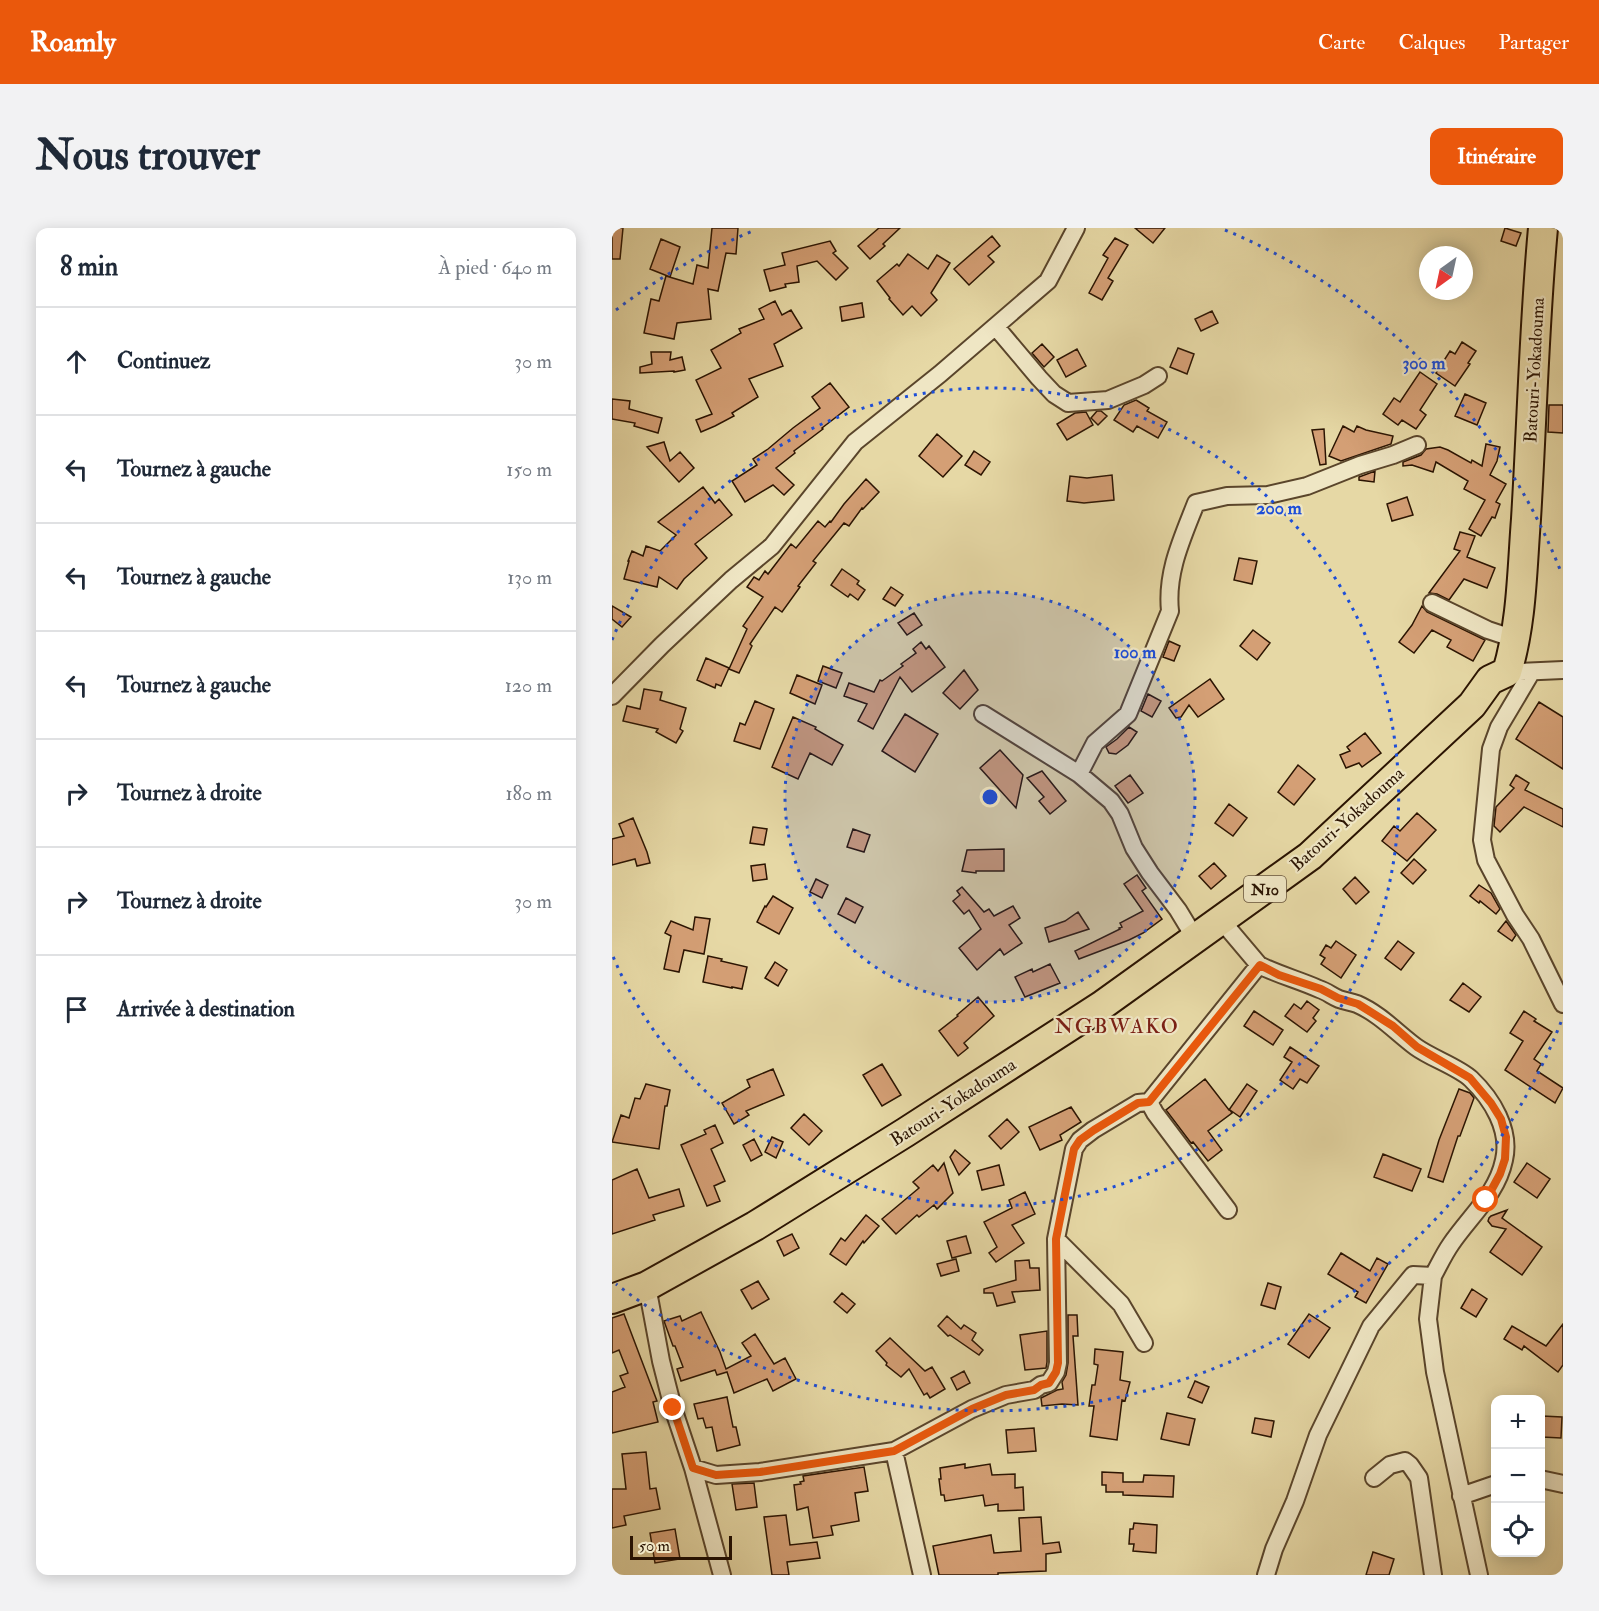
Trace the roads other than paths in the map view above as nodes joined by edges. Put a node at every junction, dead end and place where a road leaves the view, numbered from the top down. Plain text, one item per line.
1 (1076, 228) edge
2 (1543, 228) edge
3 (996, 327) junction
4 (1158, 376) dead end
5 (1417, 445) dead end
6 (1432, 603) dead end
7 (1515, 639) junction
8 (1563, 670) edge
9 (1519, 672) junction
10 (612, 696) edge
11 (983, 714) dead end
12 (1079, 774) junction
13 (1221, 920) junction
14 (1195, 938) junction
15 (1260, 965) junction
16 (1563, 1004) edge
17 (1149, 1102) junction
18 (1228, 1210) dead end
19 (1056, 1239) junction
20 (1433, 1276) junction
21 (647, 1286) junction
22 (612, 1299) edge
23 (1144, 1343) dead end
24 (894, 1451) junction
25 (693, 1468) junction
26 (716, 1475) junction
27 (1374, 1478) dead end
28 (1545, 1480) edge
29 (1563, 1484) edge
30 (1491, 1486) edge
31 (698, 1491) junction
32 (1461, 1496) junction
33 (718, 1574) edge
34 (922, 1575) edge
35 (1266, 1575) edge
36 (1433, 1575) edge
37 (1479, 1575) edge

1 - 3 street
2 - 7 highway, Batouri-Yokadouma
3 - 4 street
3 - 10 street
5 - 12 street
6 - 7 street
7 - 9 highway, Batouri-Yokadouma
8 - 9 street
9 - 13 highway, Batouri-Yokadouma / N10
9 - 16 street
11 - 12 street
12 - 14 street
13 - 14 highway, Batouri-Yokadouma / N10
13 - 15 street
14 - 21 highway, Batouri-Yokadouma / N10
15 - 17 street
15 - 20 street
17 - 18 street
17 - 19 street
19 - 23 street
19 - 24 street
20 - 32 street
20 - 35 street
21 - 22 highway, Batouri-Yokadouma / N10
21 - 25 street
24 - 26 street
24 - 34 street
25 - 26 street
25 - 31 street
26 - 31 street
27 - 36 street
28 - 29 street
30 - 32 street
31 - 33 street
32 - 37 street

